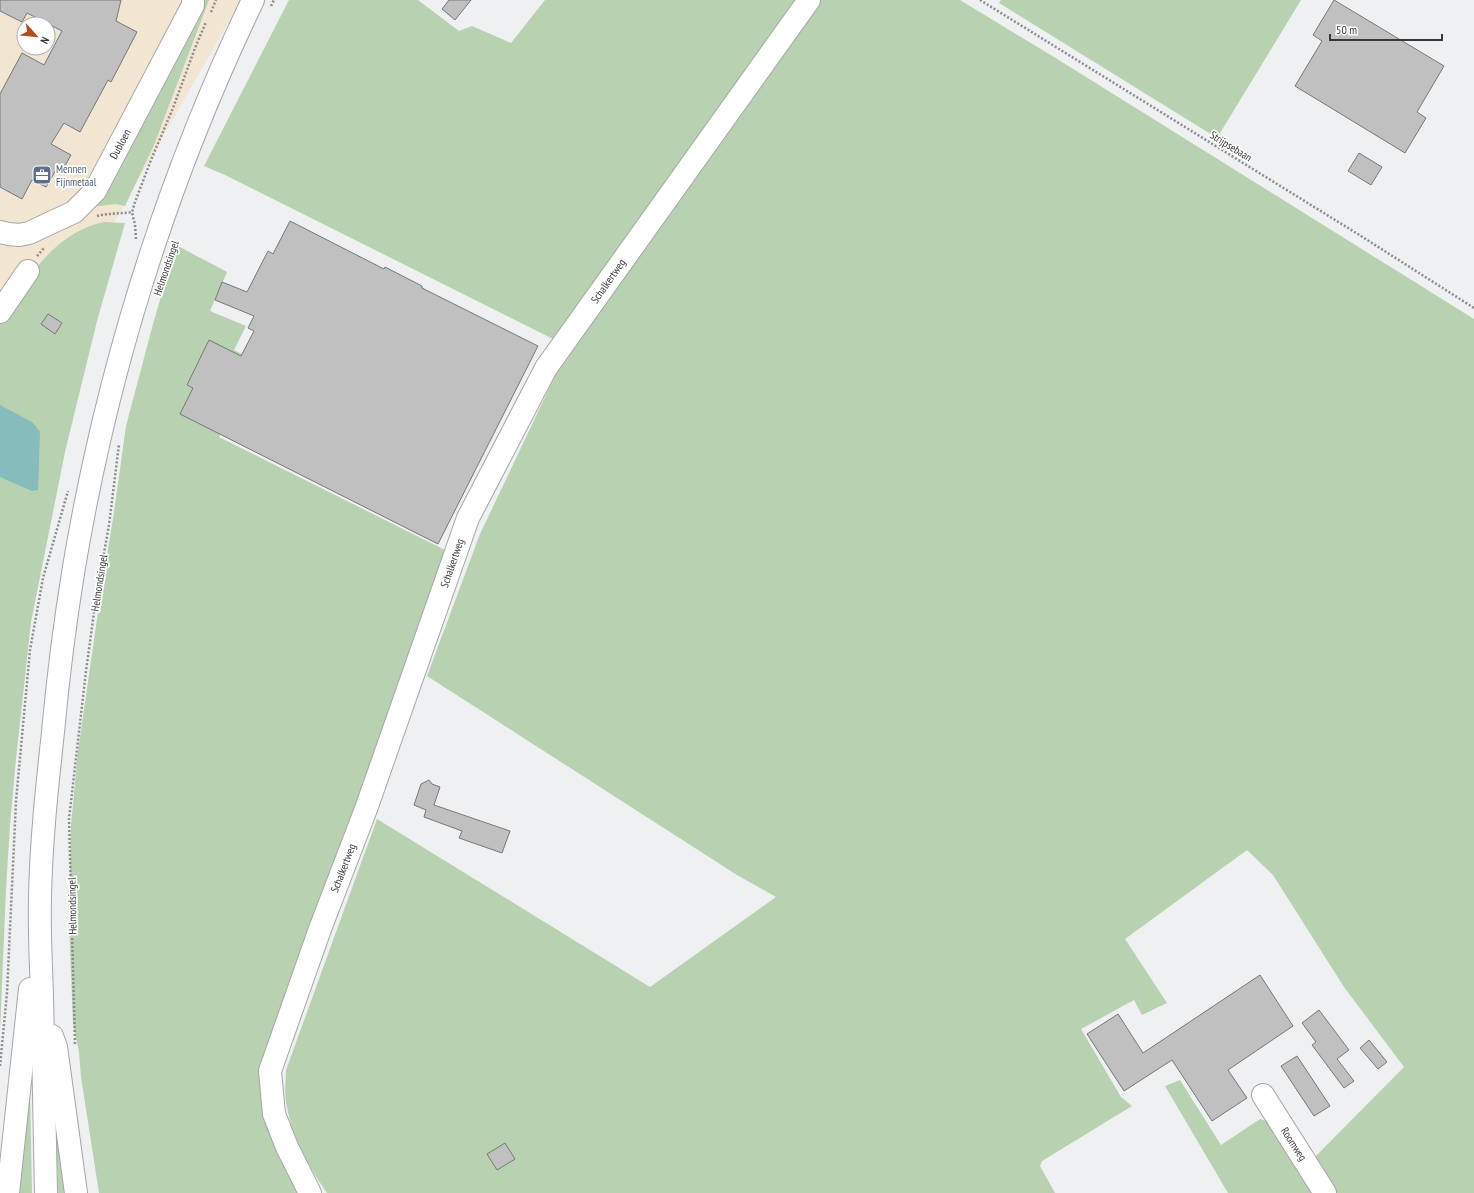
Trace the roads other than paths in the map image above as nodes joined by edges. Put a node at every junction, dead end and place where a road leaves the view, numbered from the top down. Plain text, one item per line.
1 (194, 0) edge
2 (809, 0) edge
3 (262, 4) edge
4 (0, 232) edge
5 (28, 271) dead end
6 (0, 312) edge
7 (40, 898) junction
8 (42, 1011) junction
9 (1263, 1095) dead end
10 (8, 1193) edge
11 (46, 1193) edge
12 (76, 1193) edge
13 (310, 1193) edge
14 (1325, 1193) edge

1 - 4 street, Dubloen
2 - 13 street, Schalkertweg
3 - 7 street, Helmondsingel
5 - 6 street
7 - 8 street, Helmondsingel
7 - 10 street
8 - 11 street, Helmondsingel
8 - 12 street
9 - 14 street, Roomweg

